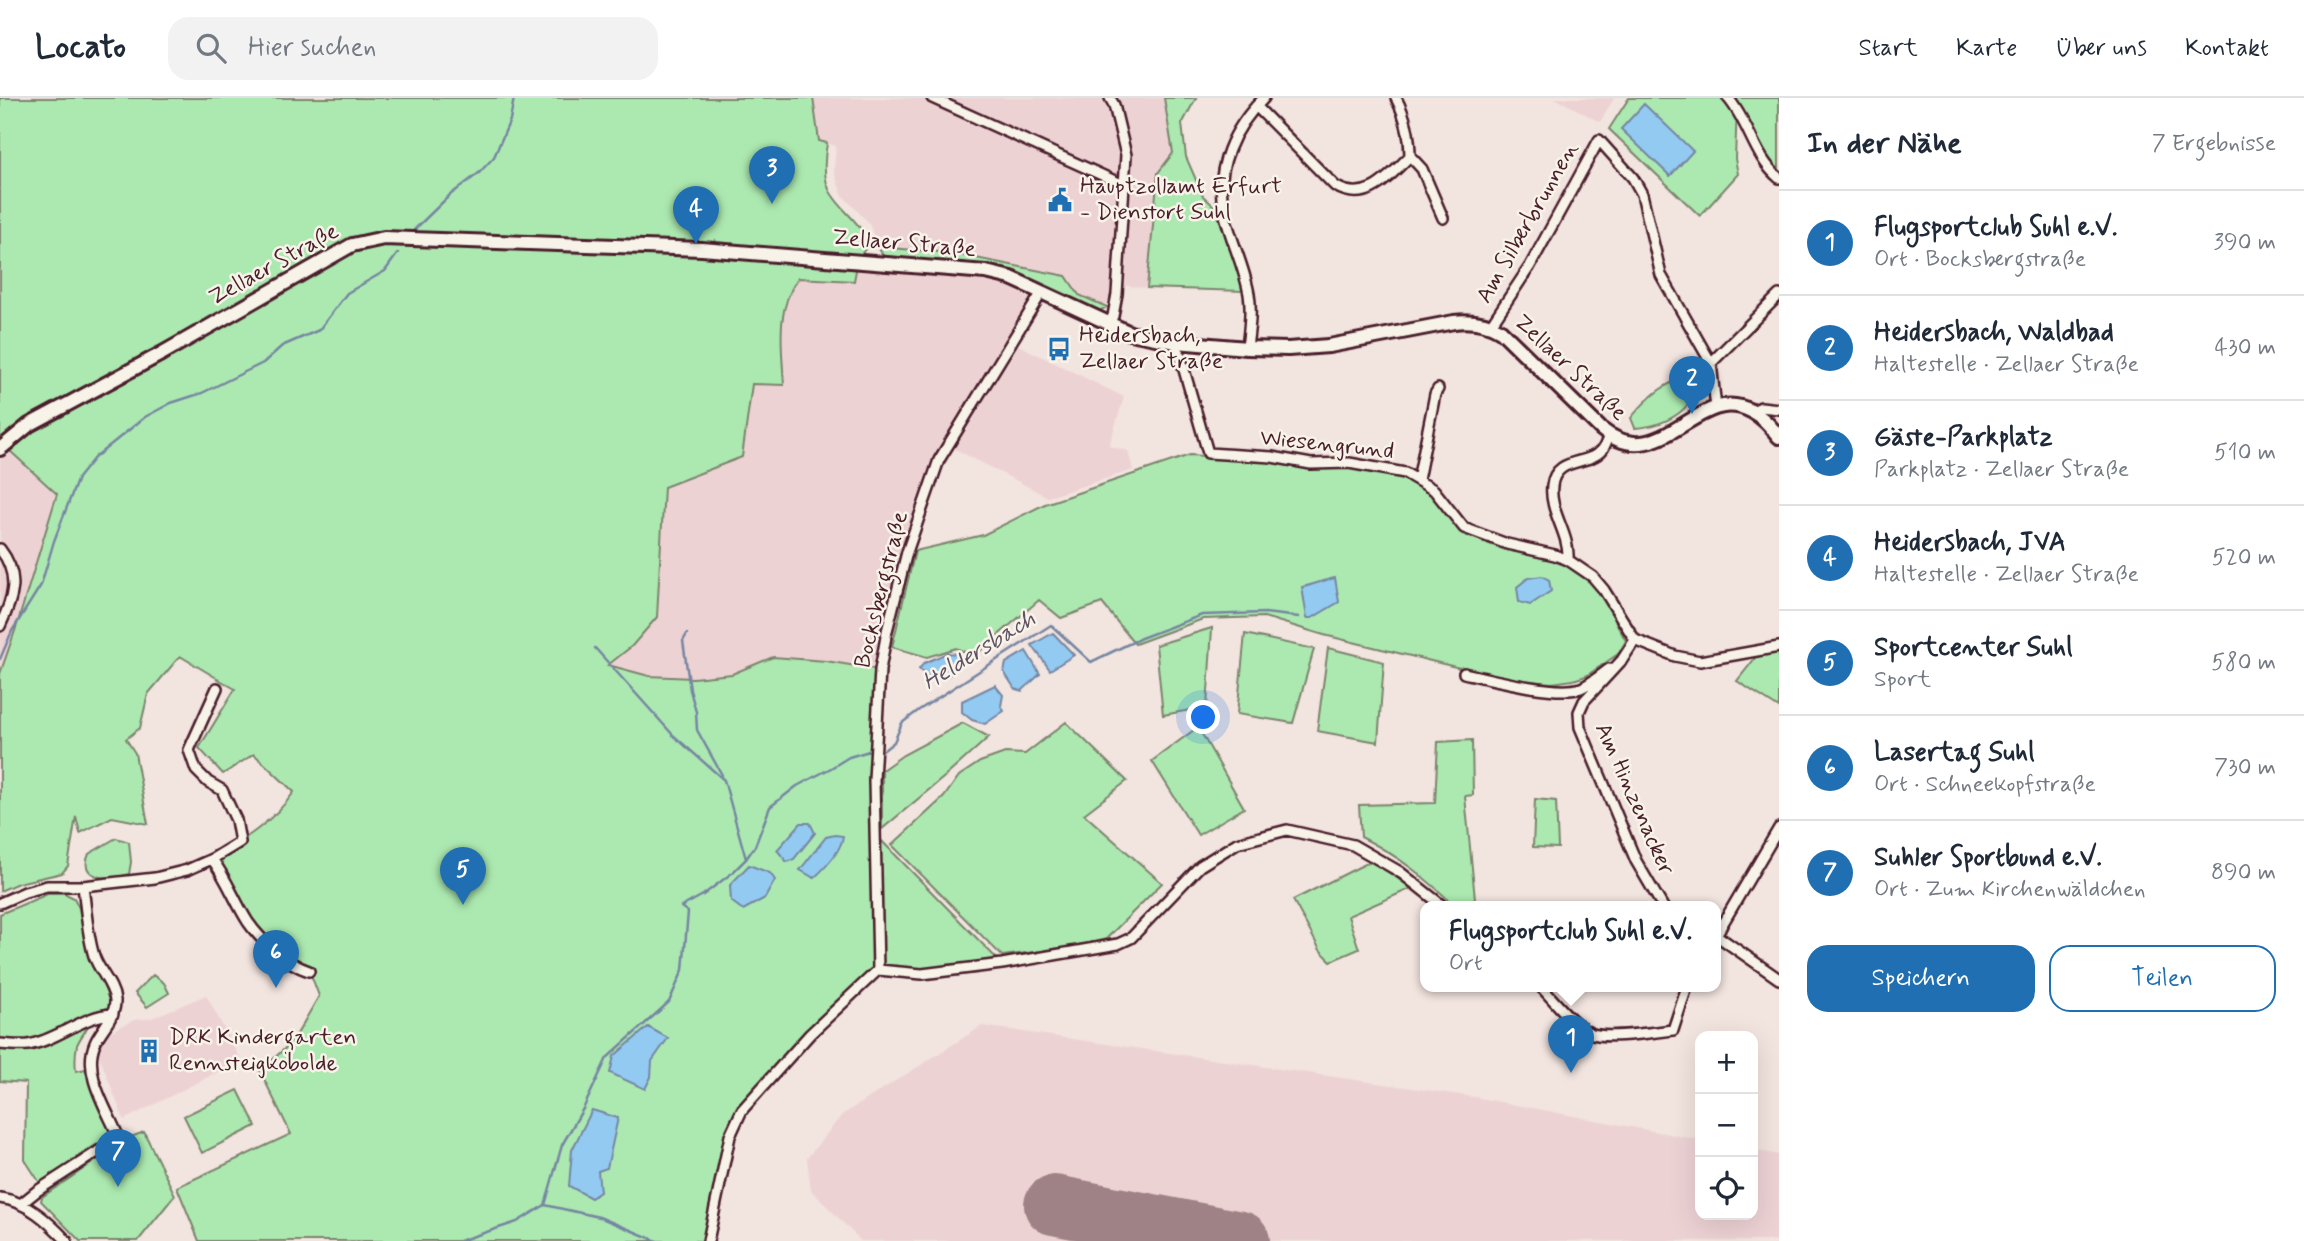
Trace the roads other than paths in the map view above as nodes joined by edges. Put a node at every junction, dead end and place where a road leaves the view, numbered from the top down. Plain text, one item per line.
1 (932, 98) edge
2 (1110, 98) edge
3 (1264, 98) edge
4 (1396, 98) edge
5 (1728, 98) edge
6 (1256, 106) junction
7 (1410, 156) junction
8 (1779, 178) edge
9 (1126, 186) junction
10 (1443, 218) dead end
11 (1042, 292) junction
12 (1779, 295) edge
13 (1108, 325) junction
14 (1491, 325) junction
15 (1176, 342) junction
16 (1247, 348) junction
17 (1711, 363) junction
18 (1438, 390) dead end
19 (1716, 408) junction
20 (1779, 409) edge
21 (1752, 411) junction
22 (1609, 435) junction
23 (1779, 437) edge
24 (0, 449) edge
25 (1418, 480) junction
26 (0, 549) edge
27 (1568, 560) junction
28 (0, 626) edge
29 (1635, 640) junction
30 (1779, 647) edge
31 (1622, 660) junction
32 (1464, 673) dead end
33 (217, 688) dead end
34 (1779, 828) edge
35 (212, 859) junction
36 (83, 886) junction
37 (1436, 901) edge
38 (1659, 901) edge
39 (0, 903) edge
40 (1721, 927) edge
41 (1721, 938) edge
42 (878, 970) junction
43 (309, 971) dead end
44 (1779, 979) edge
45 (1546, 992) edge
46 (1685, 992) edge
47 (113, 1014) junction
48 (0, 1044) edge
49 (0, 1198) edge
50 (22, 1203) junction
51 (67, 1241) edge
52 (708, 1241) edge

1 - 9 street
2 - 9 street
3 - 6 street
4 - 7 street
5 - 8 street
6 - 7 street
6 - 16 street
7 - 10 street
9 - 13 street
11 - 13 street, Zellaer Straße
11 - 24 street, Zellaer Straße
11 - 42 street, Bocksbergstraße
12 - 17 street
13 - 15 street, Zellaer Straße
14 - 16 street, Zellaer Straße
14 - 17 street, Am Silberbrunnen
14 - 22 street, Zellaer Straße
15 - 16 street, Zellaer Straße
15 - 25 street, Wiesengrund
17 - 19 street
18 - 25 street
19 - 21 street
19 - 22 street, Zellaer Straße
20 - 21 street
21 - 23 street
22 - 27 street
25 - 27 street, Wiesengrund
26 - 28 street
27 - 29 street, Wiesengrund
29 - 30 street
29 - 31 street, Am Hinzenacker
31 - 32 street
31 - 38 street, Am Hinzenacker
33 - 35 street
34 - 40 street
35 - 36 street
35 - 43 street
36 - 39 street
36 - 47 street
37 - 42 street
41 - 44 street
42 - 52 street
45 - 46 street
47 - 48 street
47 - 50 street
49 - 50 street
50 - 51 street

